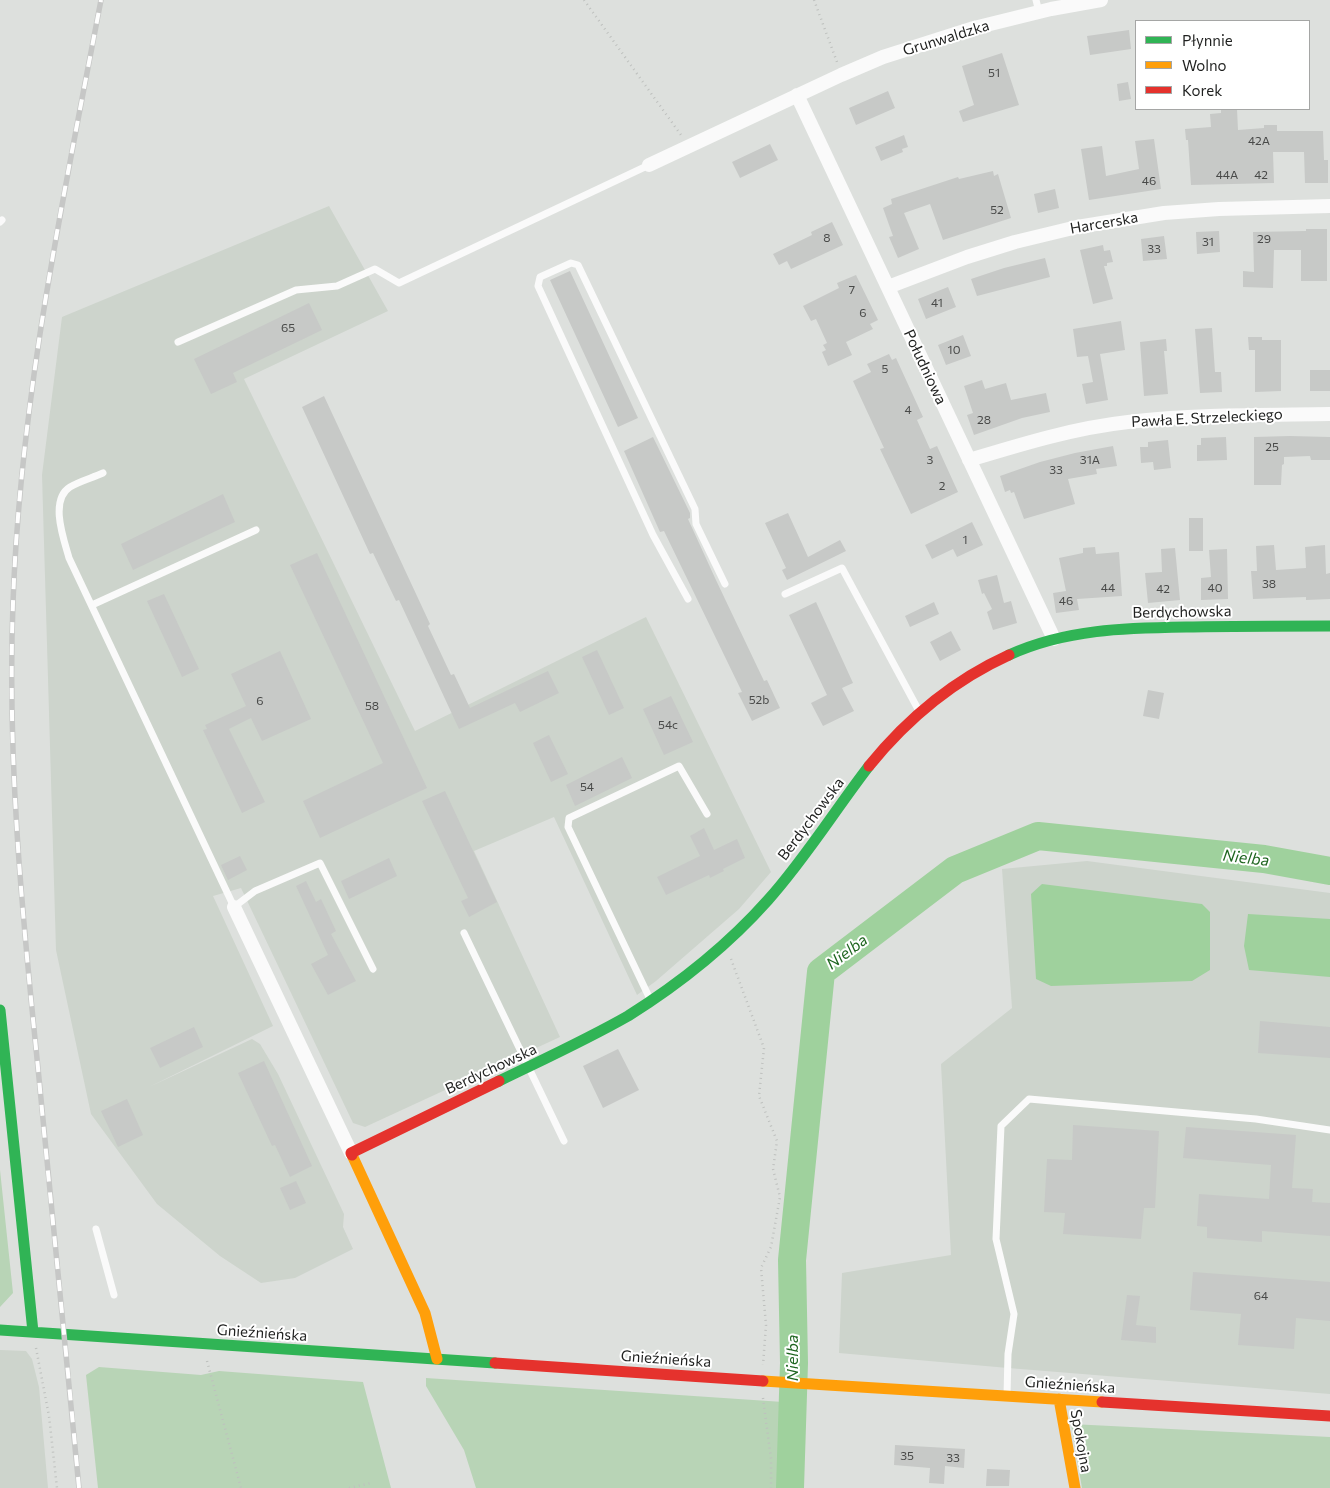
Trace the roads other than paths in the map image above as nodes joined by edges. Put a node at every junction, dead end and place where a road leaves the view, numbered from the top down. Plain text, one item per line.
1 (1101, 0) edge
2 (1037, 6) edge
3 (797, 95) junction
4 (649, 165) joint
5 (1330, 206) edge
6 (888, 287) junction
7 (178, 342) dead end
8 (1330, 414) edge
9 (969, 460) junction
10 (103, 473) dead end
11 (256, 530) dead end
12 (725, 584) dead end
13 (785, 594) dead end
14 (688, 599) dead end
15 (92, 605) junction
16 (1330, 626) edge
17 (1054, 639) junction
18 (919, 711) junction
19 (707, 814) dead end
20 (234, 907) junction
21 (464, 933) dead end
22 (373, 970) dead end
23 (652, 1001) junction
24 (0, 1010) edge
25 (528, 1068) junction
26 (1330, 1130) edge
27 (564, 1142) dead end
28 (351, 1152) junction
29 (96, 1229) dead end
30 (114, 1295) dead end
31 (0, 1330) edge
32 (33, 1332) junction
33 (437, 1359) junction
34 (1006, 1396) junction
35 (1059, 1399) junction
36 (1330, 1416) edge
37 (1074, 1488) edge

1 - 2 street, Grunwaldzka
2 - 3 street, Grunwaldzka
3 - 4 street, Grunwaldzka
3 - 6 street, Południowa
4 - 7 lane
5 - 6 street, Harcerska
6 - 9 street, Południowa
8 - 9 street, Pawła E. Strzeleckiego
9 - 17 street, Południowa
10 - 15 lane
11 - 15 lane
12 - 14 lane
13 - 18 lane
15 - 20 lane
16 - 17 street, Berdychowska
17 - 18 street, Berdychowska
18 - 23 street, Berdychowska
19 - 23 lane
20 - 22 lane
20 - 28 street
21 - 25 lane
23 - 25 street, Berdychowska
24 - 32 street
25 - 27 lane
25 - 28 street, Berdychowska
26 - 34 lane
28 - 33 street
29 - 30 lane
31 - 32 street, Gnieźnieńska
32 - 33 street, Gnieźnieńska
33 - 34 street, Gnieźnieńska
34 - 35 street, Gnieźnieńska
35 - 36 street, Gnieźnieńska
35 - 37 street, Spokojna

